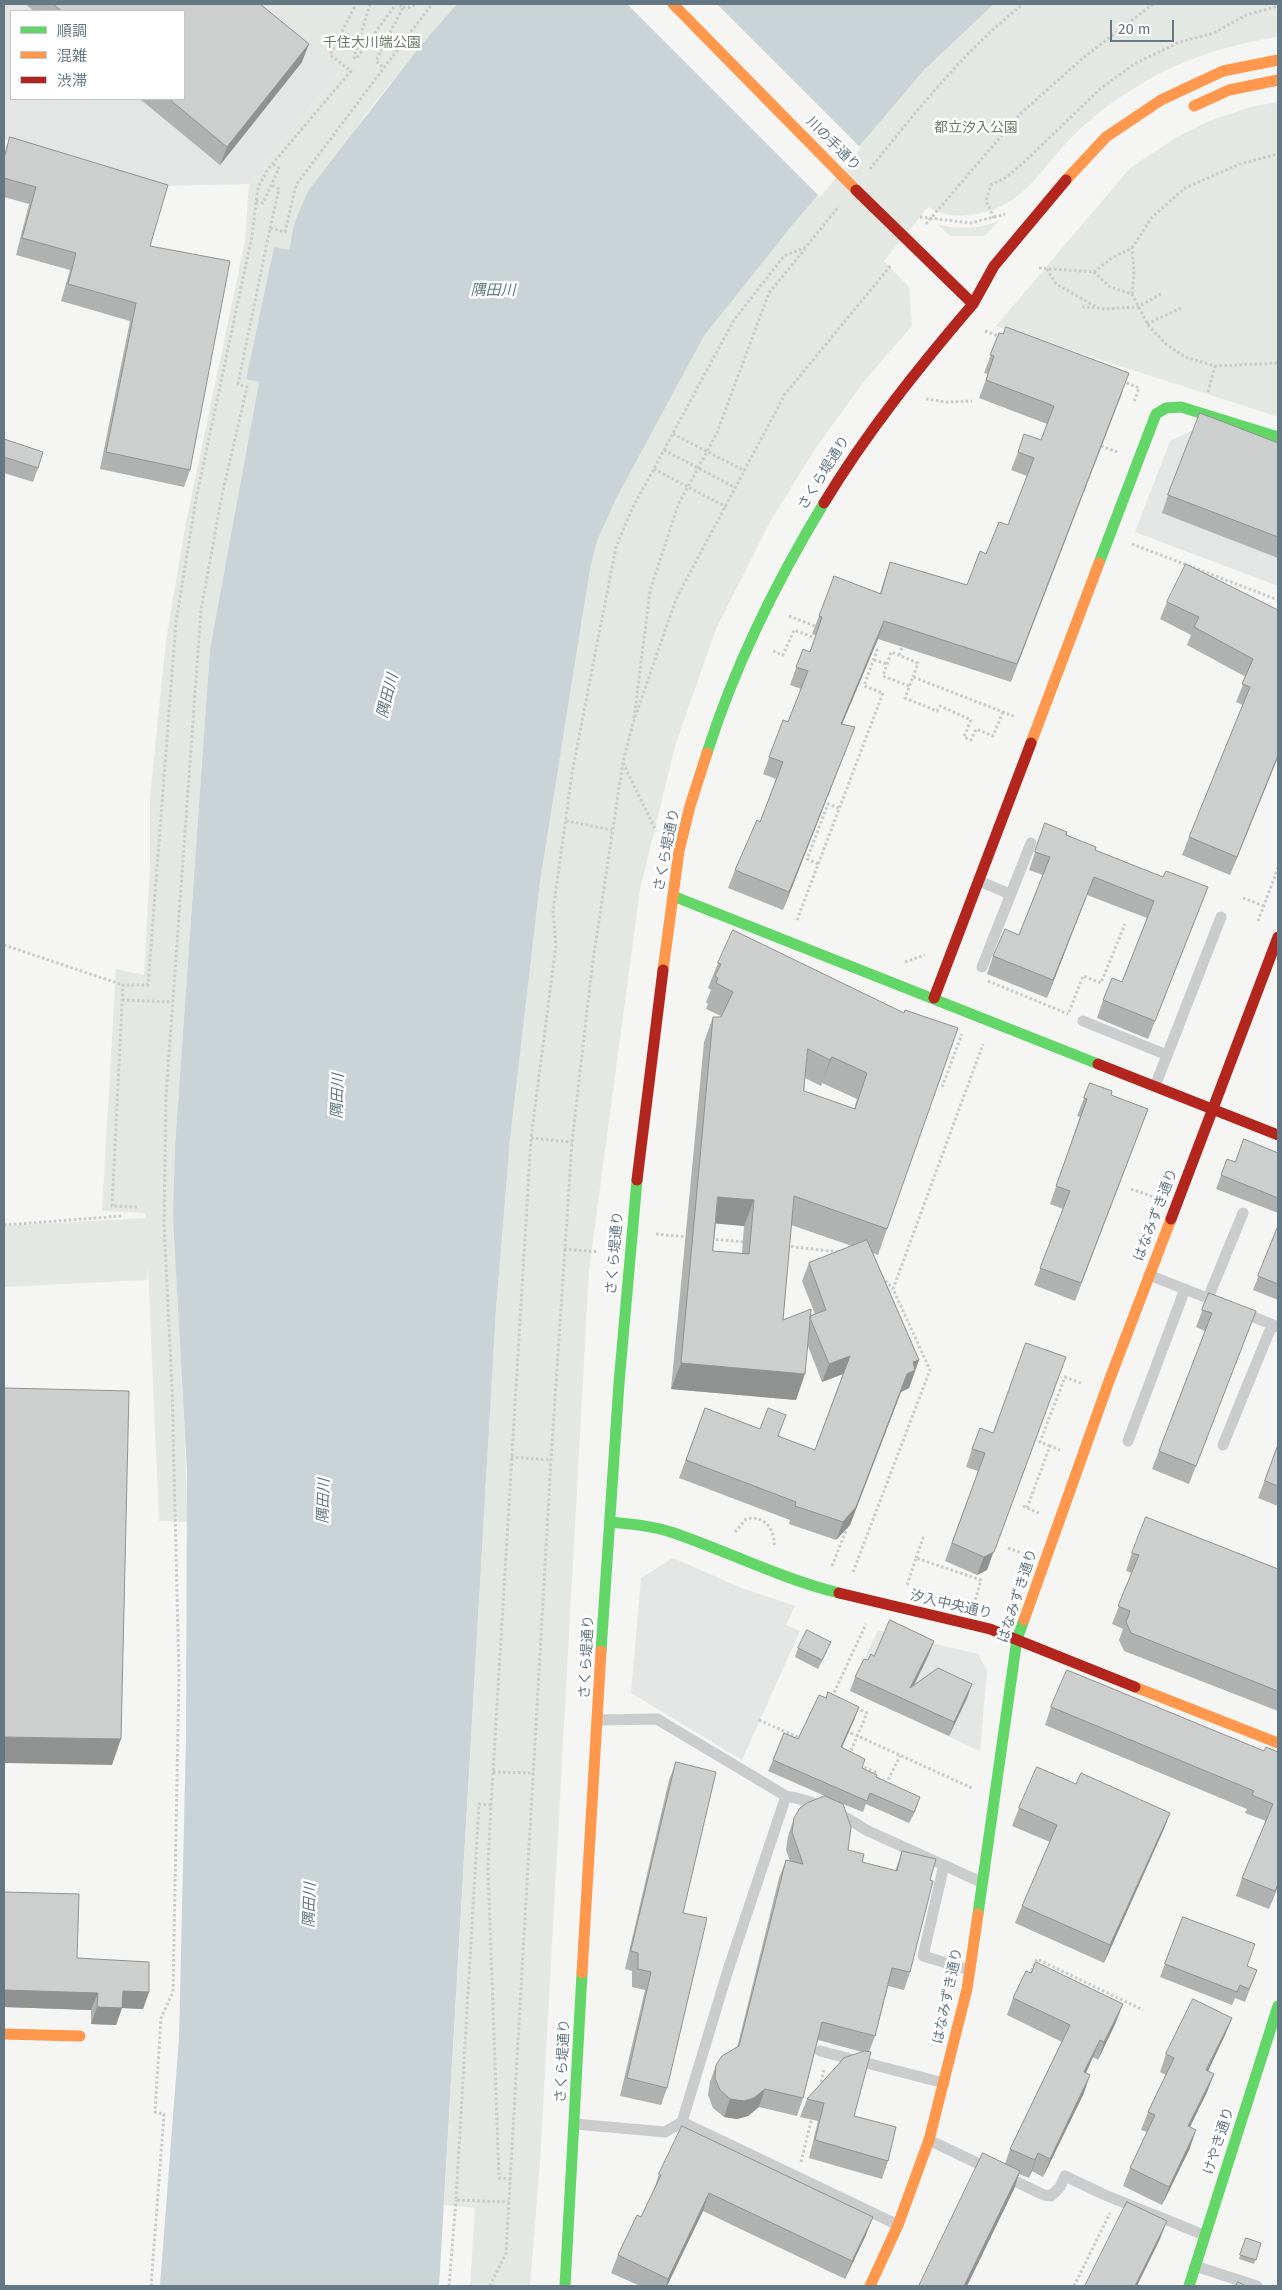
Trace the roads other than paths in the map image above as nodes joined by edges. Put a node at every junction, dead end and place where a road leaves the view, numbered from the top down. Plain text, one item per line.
1 (673, 4) edge
2 (1278, 60) edge
3 (1278, 80) edge
4 (1187, 109) dead end
5 (1000, 282) dead end
6 (973, 304) junction
7 (1278, 436) edge
8 (1031, 843) dead end
9 (978, 881) junction
10 (1010, 894) junction
11 (673, 896) junction
12 (1221, 917) dead end
13 (1278, 937) edge
14 (982, 967) road end
15 (934, 998) junction
16 (1082, 1021) dead end
17 (1167, 1055) junction
18 (1155, 1086) junction
19 (1212, 1109) junction
20 (1278, 1135) edge
21 (1243, 1213) dead end
22 (1149, 1275) junction
23 (1185, 1290) junction
24 (1208, 1298) junction
25 (1275, 1326) edge
26 (1128, 1441) dead end
27 (1223, 1445) dead end
28 (610, 1522) junction
29 (1018, 1639) junction
30 (598, 1720) junction
31 (1278, 1743) edge
32 (786, 1796) junction
33 (944, 1865) junction
34 (984, 1883) junction
35 (970, 1970) junction
36 (1277, 2012) edge
37 (4, 2034) edge
38 (80, 2036) dead end
39 (824, 2052) road end
40 (944, 2083) junction
41 (682, 2122) junction
42 (575, 2124) junction
43 (929, 2140) junction
44 (898, 2225) junction
45 (1204, 2235) junction
46 (1195, 2266) junction
47 (565, 2286) edge
48 (870, 2286) edge
49 (1189, 2286) edge
50 (1257, 2286) edge

1 - 6 street, 川の手通り
2 - 6 street
3 - 4 street
5 - 6 street
6 - 11 street, さくら堤通り
7 - 9 street
8 - 10 lane
9 - 10 lane
9 - 15 street
10 - 14 lane
11 - 15 street
11 - 28 street, さくら堤通り
12 - 17 lane
13 - 19 street, はなみずき通り
15 - 18 street
16 - 17 lane
17 - 18 lane
18 - 19 street
19 - 20 street
19 - 22 street, はなみずき通り
21 - 24 lane
22 - 23 lane
22 - 29 street, はなみずき通り
23 - 24 lane
23 - 26 lane
24 - 25 lane
25 - 27 lane
28 - 29 street, 汐入中央通り
28 - 30 street, さくら堤通り
29 - 31 street, 汐入中央通り
29 - 34 street, はなみずき通り
30 - 32 lane
30 - 42 street, さくら堤通り
32 - 33 lane
32 - 41 lane
33 - 34 lane
33 - 35 lane
34 - 35 street, はなみずき通り
35 - 40 street, はなみずき通り
36 - 45 street, けやき通り
37 - 38 street
39 - 40 lane
40 - 43 street, はなみずき通り
41 - 42 lane
41 - 44 lane
42 - 47 street, さくら堤通り
43 - 44 street, はなみずき通り
43 - 45 lane
44 - 48 street, はなみずき通り
45 - 46 street, けやき通り
46 - 49 street, けやき通り
46 - 50 lane

